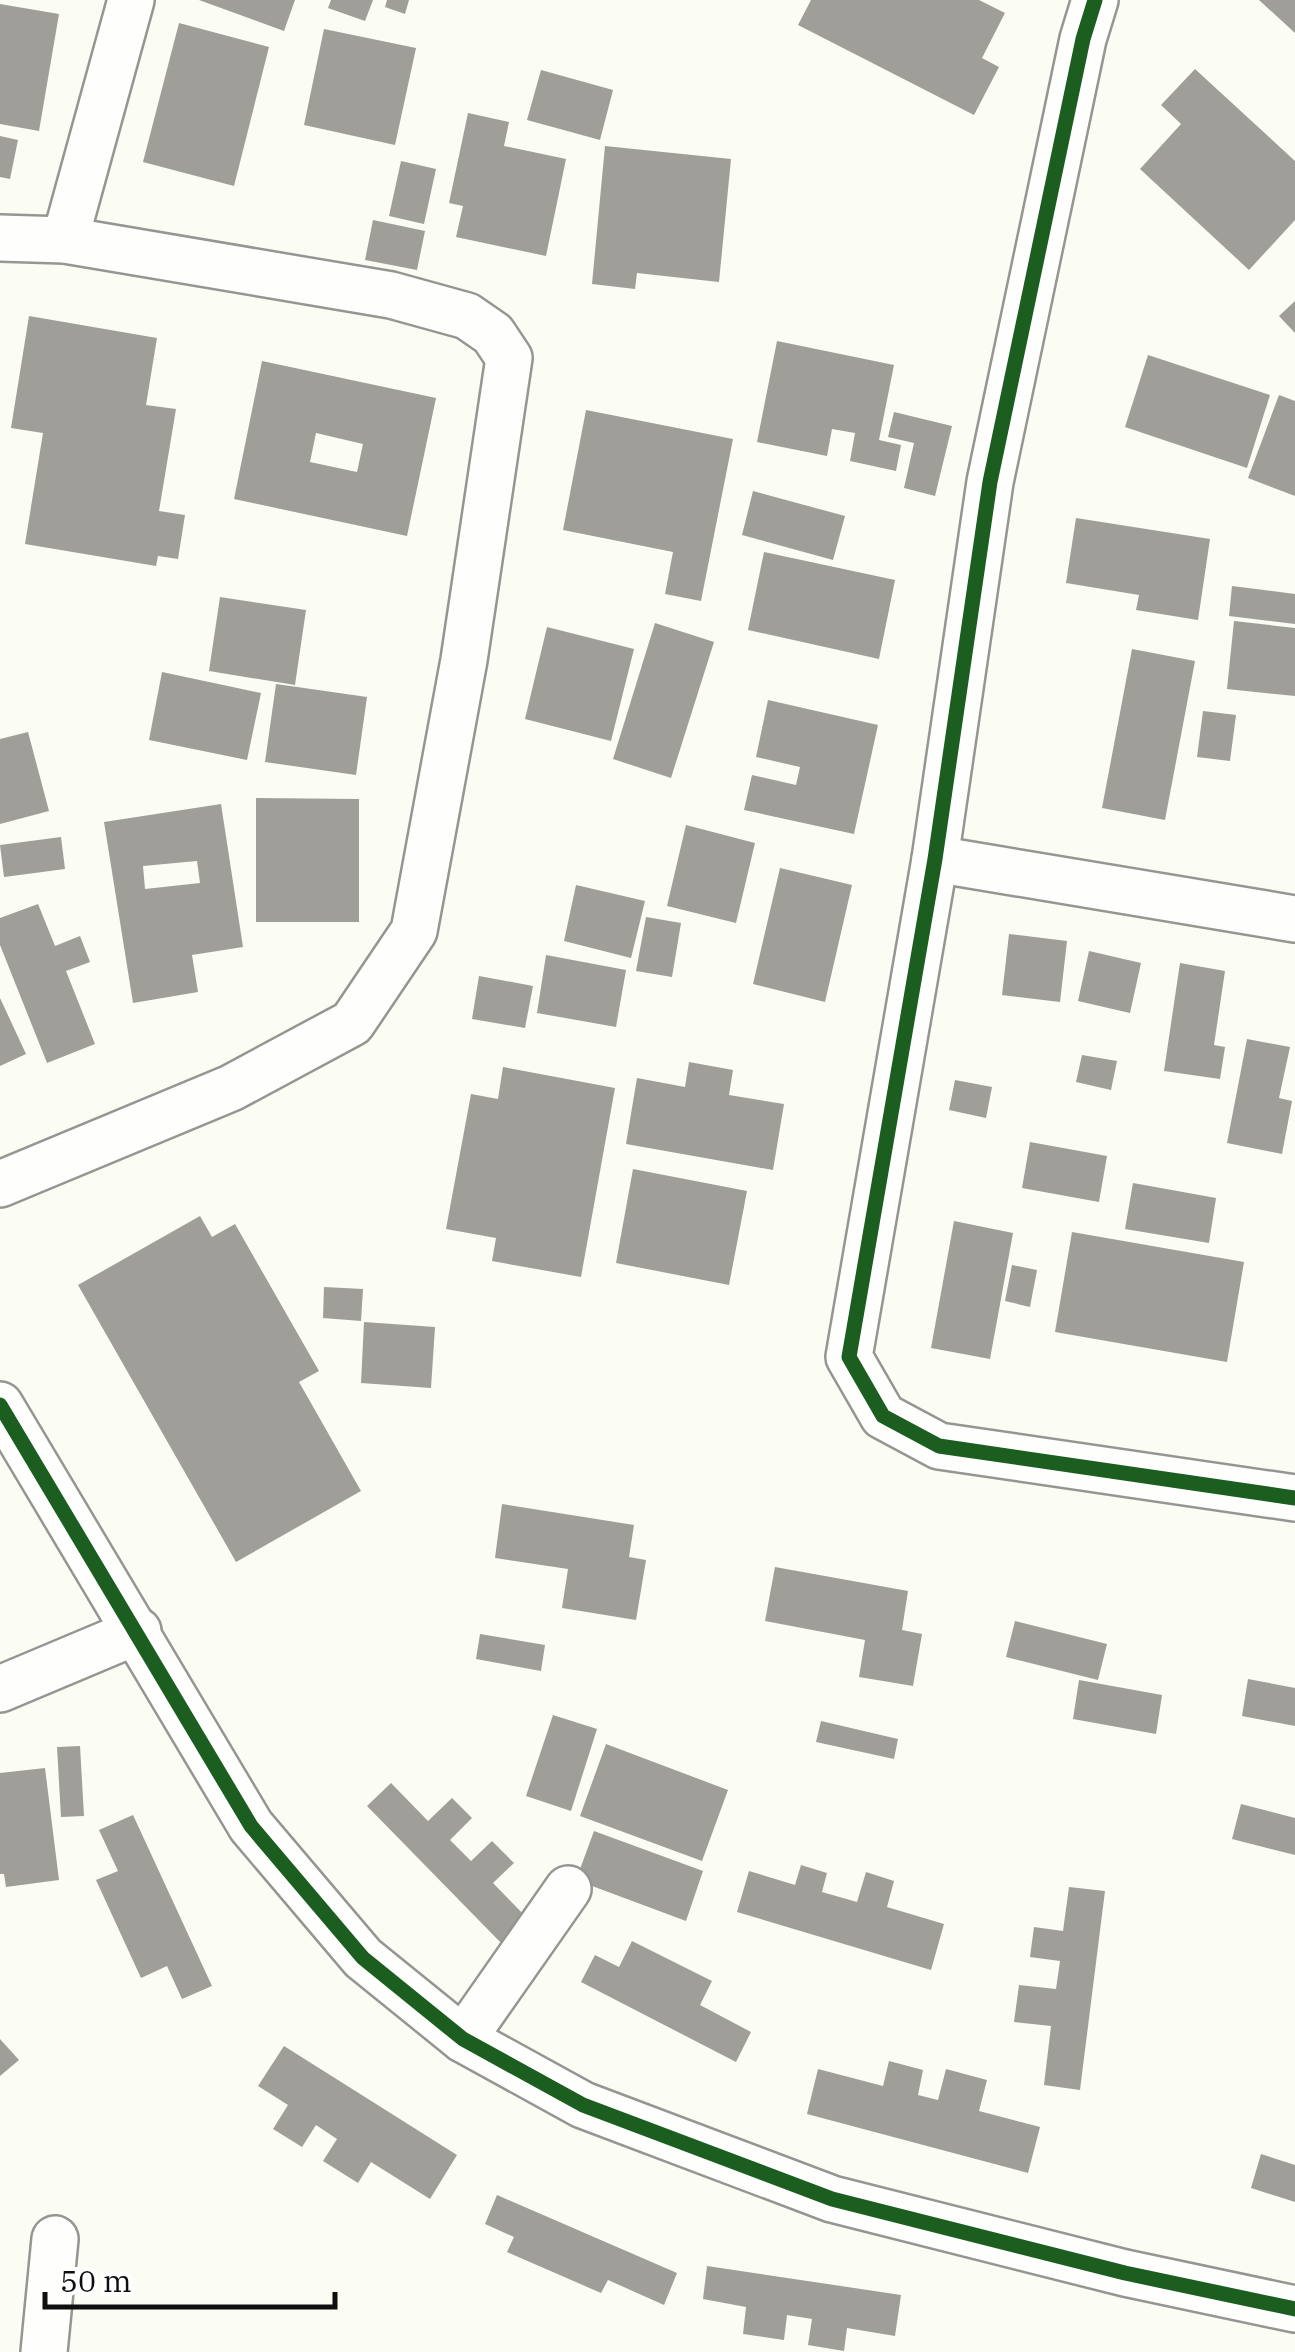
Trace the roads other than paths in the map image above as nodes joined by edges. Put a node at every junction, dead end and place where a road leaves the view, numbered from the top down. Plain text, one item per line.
1 (131, 0) edge
2 (1096, 0) edge
3 (0, 238) edge
4 (65, 240) junction
5 (935, 859) junction
6 (1295, 919) edge
7 (0, 1184) edge
8 (0, 1405) edge
9 (1295, 1498) edge
10 (138, 1632) junction
11 (0, 1689) edge
12 (568, 1890) dead end
13 (463, 2040) junction
14 (55, 2239) dead end
15 (1295, 2310) edge
16 (44, 2352) edge

1 - 4 street
2 - 5 street
3 - 4 street
4 - 7 street
5 - 6 street
5 - 9 street
8 - 10 street
10 - 11 street
10 - 13 street
12 - 13 street
13 - 15 street
14 - 16 street

